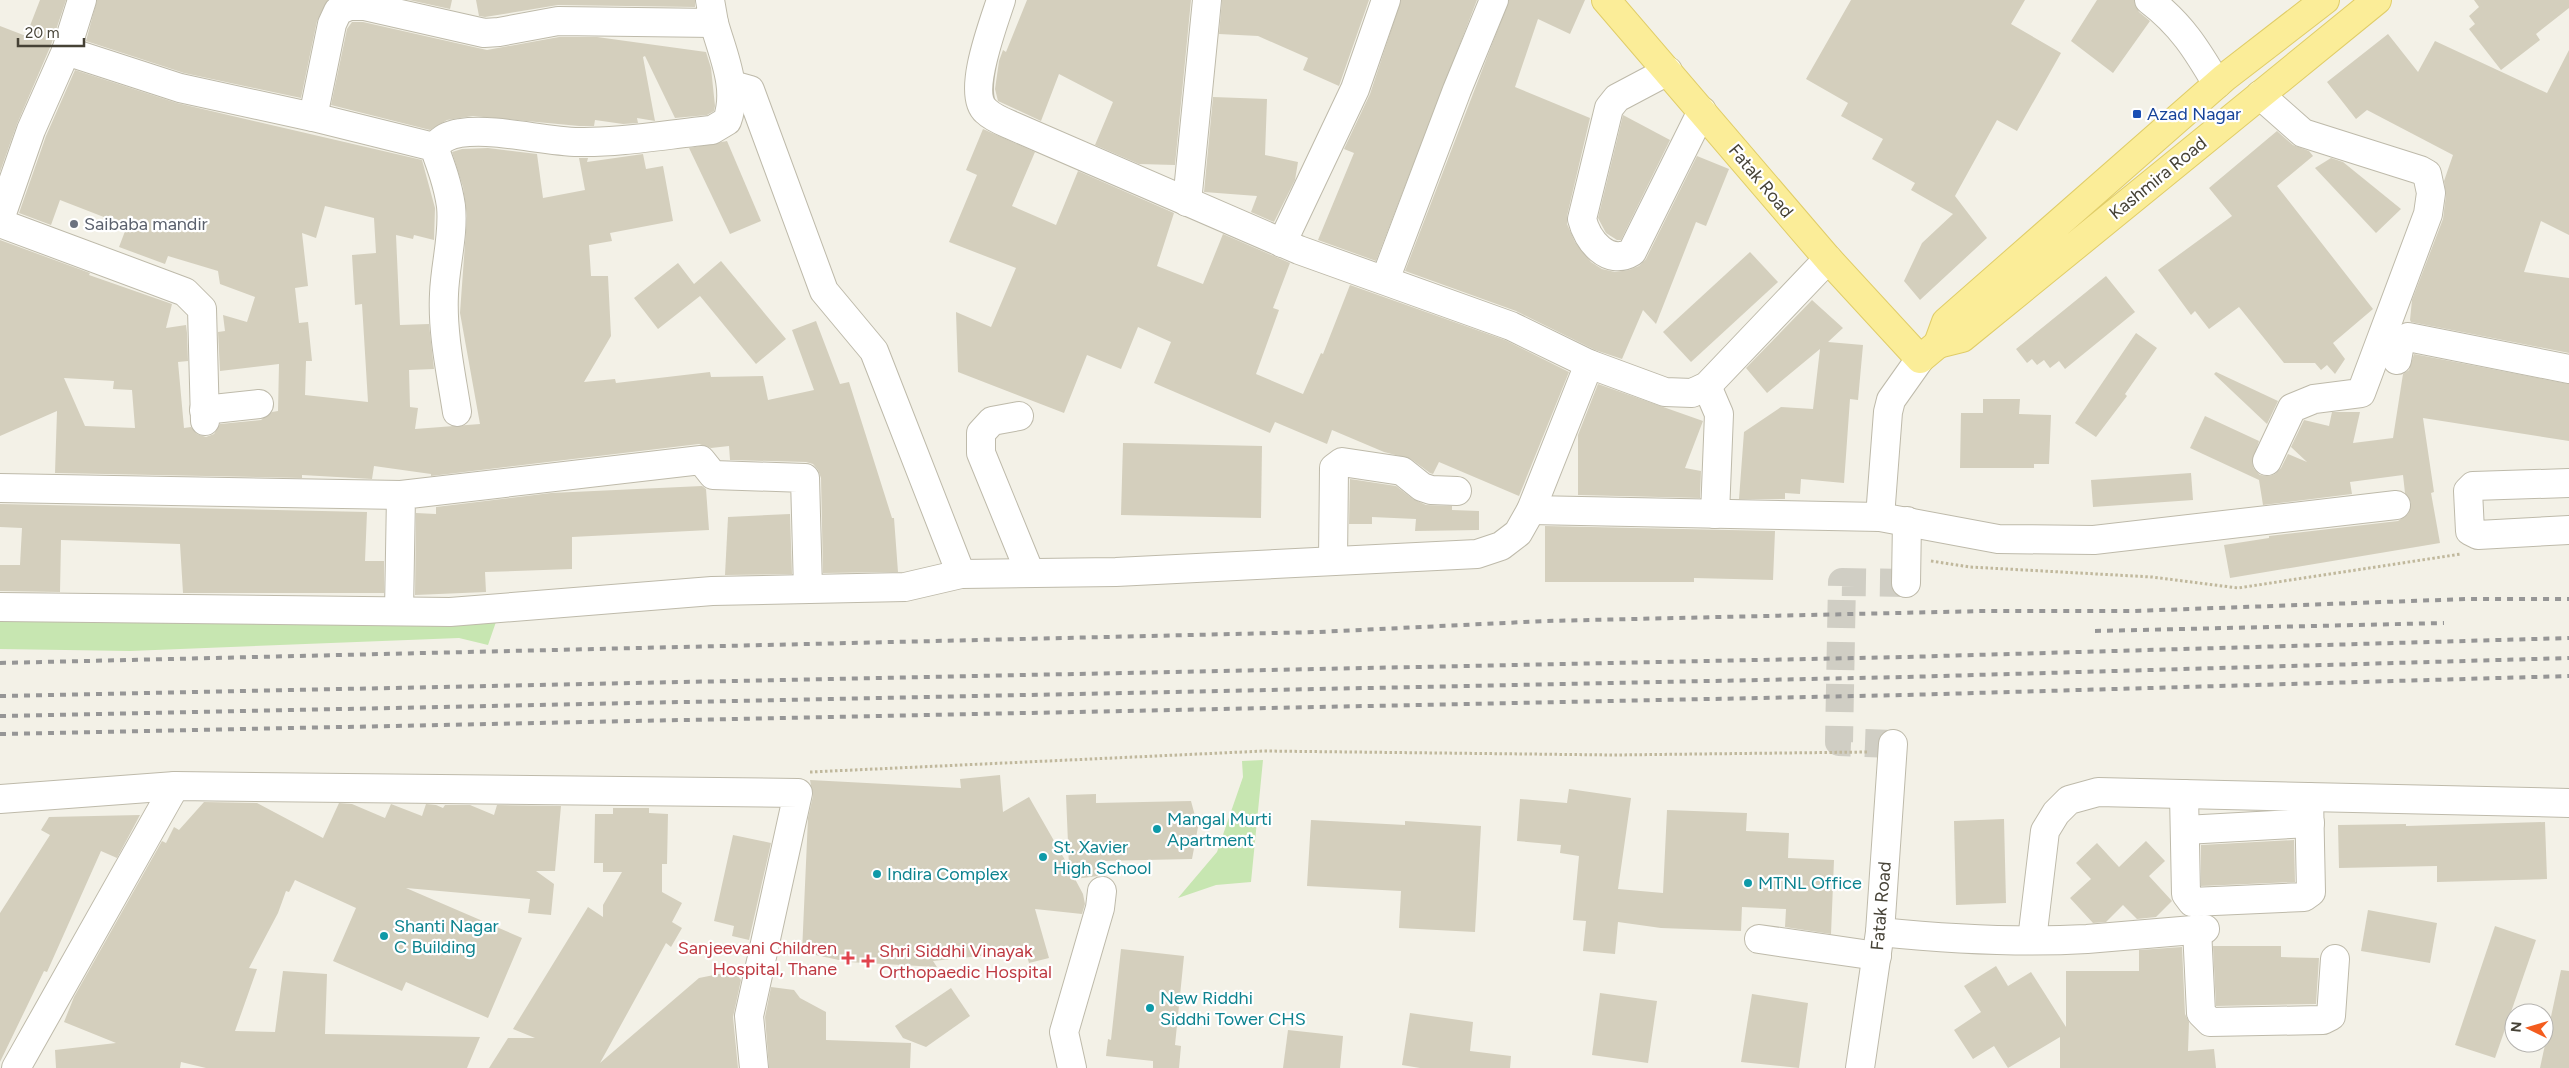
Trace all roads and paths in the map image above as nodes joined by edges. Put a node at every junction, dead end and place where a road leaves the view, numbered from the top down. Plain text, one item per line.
1 (82, 0) edge
2 (1001, 0) edge
3 (1206, 0) edge
4 (1386, 0) edge
5 (1494, 0) edge
6 (1606, 0) edge
7 (2149, 0) edge
8 (2325, 0) edge
9 (2376, 0) edge
10 (712, 11) edge
11 (66, 51) junction
12 (1668, 71) junction
13 (2217, 84) junction
14 (732, 85) junction
15 (2260, 95) junction
16 (1702, 110) junction
17 (313, 118) junction
18 (434, 147) junction
19 (1187, 202) junction
20 (0, 221) edge
21 (1282, 243) junction
22 (1828, 259) junction
23 (1385, 280) junction
24 (1942, 341) junction
25 (2398, 360) dead end
26 (1589, 364) junction
27 (2569, 369) edge
28 (1706, 386) junction
29 (260, 404) dead end
30 (456, 412) dead end
31 (1019, 416) dead end
32 (2268, 462) dead end
33 (2569, 484) edge
34 (0, 488) edge
35 (1457, 491) dead end
36 (402, 495) junction
37 (2396, 505) dead end
38 (1531, 510) junction
39 (1715, 514) junction
40 (1880, 517) junction
41 (1907, 521) junction
42 (2569, 530) edge
43 (2464, 554) dead end
44 (1333, 561) junction
45 (1907, 570) joint
46 (1030, 573) junction
47 (961, 574) junction
48 (808, 589) junction
49 (0, 607) edge
50 (399, 611) junction
51 (1892, 748) joint
52 (800, 772) dead end
53 (175, 786) junction
54 (2184, 794) junction
55 (0, 799) edge
56 (2569, 803) edge
57 (2309, 810) junction
58 (2184, 830) junction
59 (1102, 891) dead end
60 (1759, 939) dead end
61 (2032, 940) junction
62 (1879, 944) junction
63 (2335, 959) dead end
64 (16, 1068) edge
65 (754, 1068) edge
66 (1072, 1068) edge
67 (1860, 1068) edge

1 - 11 street
2 - 19 street
3 - 19 street
4 - 21 street
5 - 23 street
6 - 12 main road, Fatak Road
7 - 13 street
8 - 13 main road, Kashmira Road
9 - 15 main road, Kashmira Road
10 - 14 street
10 - 17 street
11 - 17 street
11 - 20 street
12 - 16 main road, Fatak Road
12 - 16 street
13 - 24 main road, Kashmira Road
14 - 18 street
14 - 47 street
15 - 24 main road, Kashmira Road
15 - 32 street
16 - 22 main road, Fatak Road
17 - 18 street
18 - 30 street
19 - 21 street
20 - 29 street
21 - 23 street
22 - 24 main road, Fatak Road
22 - 28 street
23 - 26 street
24 - 40 street
25 - 27 street
26 - 28 street
26 - 38 street
28 - 39 street
31 - 46 street
33 - 42 street
34 - 36 street
35 - 44 street
36 - 48 street
36 - 50 street
37 - 41 street
38 - 39 street
38 - 44 street
39 - 40 street
40 - 41 street
41 - 45 street
43 - 45 path
44 - 46 street
46 - 47 street
47 - 48 street
48 - 50 street
49 - 50 street
51 - 52 path
51 - 62 street, Fatak Road
53 - 55 street
53 - 64 street
53 - 65 street
54 - 57 street
54 - 58 street
54 - 61 street
56 - 57 street
57 - 58 street
57 - 58 street
59 - 66 street
60 - 62 street
61 - 62 street
61 - 63 street
62 - 67 street, Fatak Road

